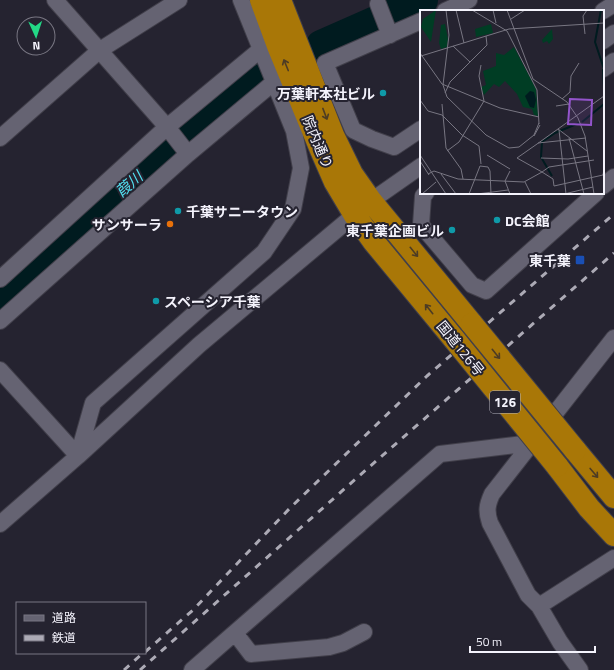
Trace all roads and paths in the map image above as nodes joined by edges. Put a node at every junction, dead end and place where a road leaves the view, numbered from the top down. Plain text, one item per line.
1 (55, 0) edge
2 (179, 0) edge
3 (240, 0) edge
4 (261, 0) edge
5 (280, 0) edge
6 (469, 0) edge
7 (378, 4) dead end
8 (614, 4) edge
9 (447, 10) edge
10 (604, 10) edge
11 (420, 21) edge
12 (614, 33) edge
13 (390, 35) junction
14 (604, 40) edge
15 (100, 50) junction
16 (260, 50) junction
17 (614, 61) edge
18 (604, 68) edge
19 (273, 83) junction
20 (169, 130) junction
21 (420, 130) edge
22 (0, 138) edge
23 (186, 151) junction
24 (420, 167) edge
25 (614, 177) edge
26 (604, 185) edge
27 (425, 194) edge
28 (595, 194) edge
29 (363, 208) junction
30 (0, 279) edge
31 (0, 321) edge
32 (614, 338) edge
33 (0, 370) edge
34 (532, 443) junction
35 (78, 456) junction
36 (614, 497) edge
37 (0, 524) edge
38 (614, 536) edge
39 (614, 558) edge
40 (539, 606) junction
41 (364, 632) dead end
42 (235, 633) junction
43 (192, 670) edge
44 (580, 670) edge

1 - 15 street
2 - 15 street
3 - 16 street
29 -> 4 highway, 院内通り / 126
5 -> 29 highway, 院内通り / 126
6 - 9 street
7 - 13 street
8 - 10 street
11 - 13 street
12 - 14 street
13 - 21 street
15 - 20 street
15 - 22 street
16 - 19 street
16 - 20 street
17 - 18 street
19 - 23 street
19 - 35 street
20 - 23 street
20 - 30 street
23 - 31 street
24 - 29 street
25 - 26 street
27 - 28 street
29 - 35 street
29 -> 36 highway, 国道126号 / 126, bridge
38 -> 29 highway, 国道126号 / 126, bridge
32 - 34 street
33 - 35 street
34 - 40 street
34 - 42 street
35 - 37 street
39 - 40 street
40 - 44 street
41 - 42 street
42 - 43 street

